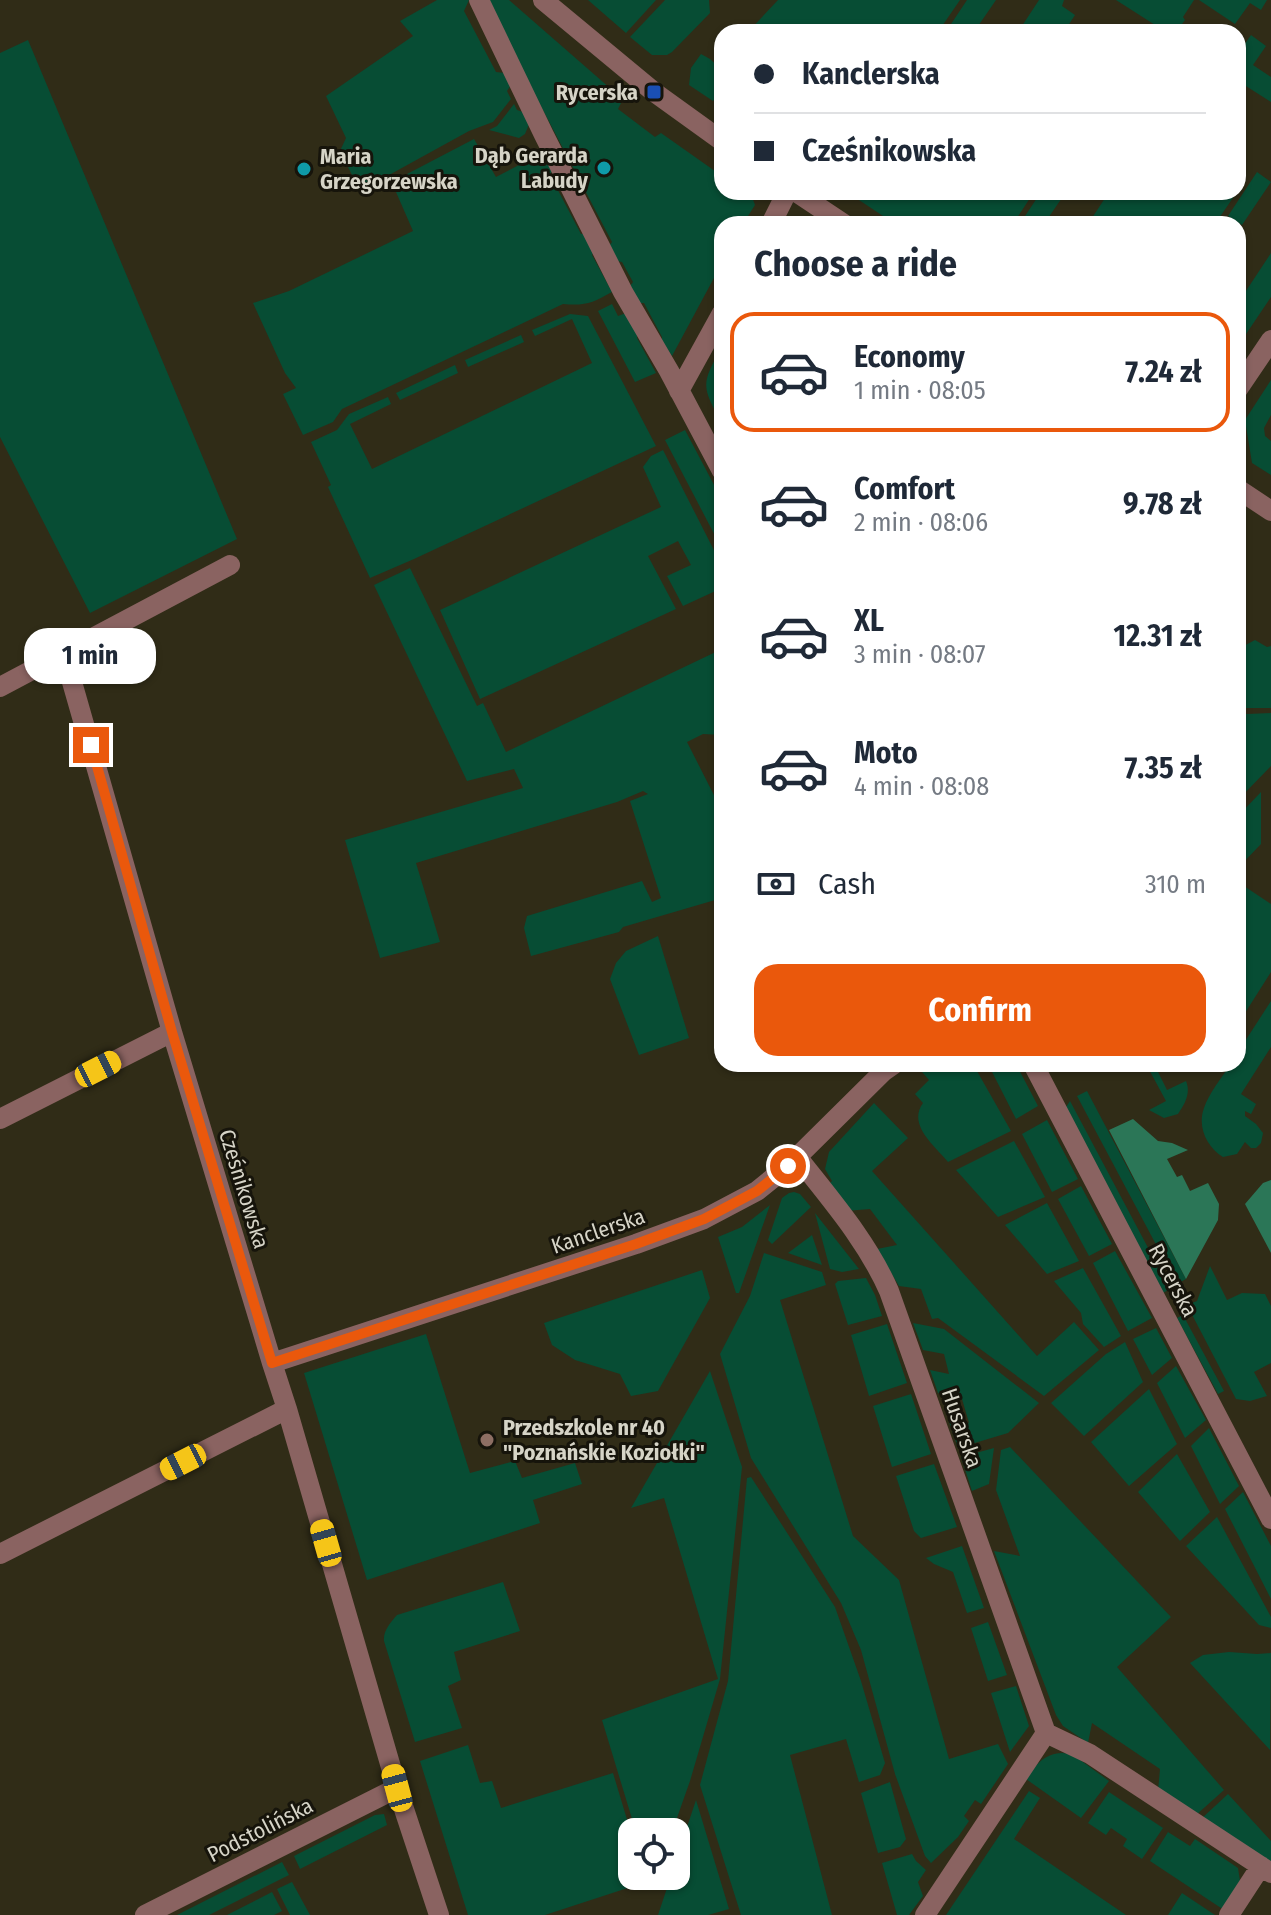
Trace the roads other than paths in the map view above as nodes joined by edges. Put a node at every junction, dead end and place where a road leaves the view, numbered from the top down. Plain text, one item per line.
1 (479, 0) edge
2 (543, 0) edge
3 (714, 135) edge
4 (808, 200) edge
5 (832, 216) edge
6 (714, 328) edge
7 (1271, 340) edge
8 (1246, 377) edge
9 (679, 391) junction
10 (714, 456) edge
11 (1246, 494) edge
12 (1271, 511) edge
13 (230, 565) dead end
14 (64, 654) junction
15 (0, 687) edge
16 (172, 1032) junction
17 (885, 1072) edge
18 (1037, 1072) edge
19 (0, 1119) edge
20 (798, 1158) junction
21 (272, 1363) junction
22 (287, 1409) junction
23 (1271, 1519) edge
24 (0, 1554) edge
25 (1046, 1733) junction
26 (397, 1788) junction
27 (1266, 1870) edge
28 (145, 1915) edge
29 (439, 1915) edge
30 (925, 1915) edge
31 (1229, 1915) edge

1 - 9 street
2 - 3 street
4 - 5 street
6 - 9 street
7 - 8 street
9 - 10 street
11 - 12 street
13 - 14 street
14 - 15 street
14 - 16 street, Cześnikowska
16 - 19 street
16 - 21 street, Cześnikowska
17 - 20 street, Kanclerska
18 - 23 street, Rycerska
20 - 21 street, Kanclerska
20 - 25 street, Husarska
21 - 22 street, Cześnikowska
22 - 24 street
22 - 26 street, Cześnikowska
25 - 27 street
25 - 30 street
26 - 28 street, Podstolińska
26 - 29 street, Cześnikowska
27 - 31 street

